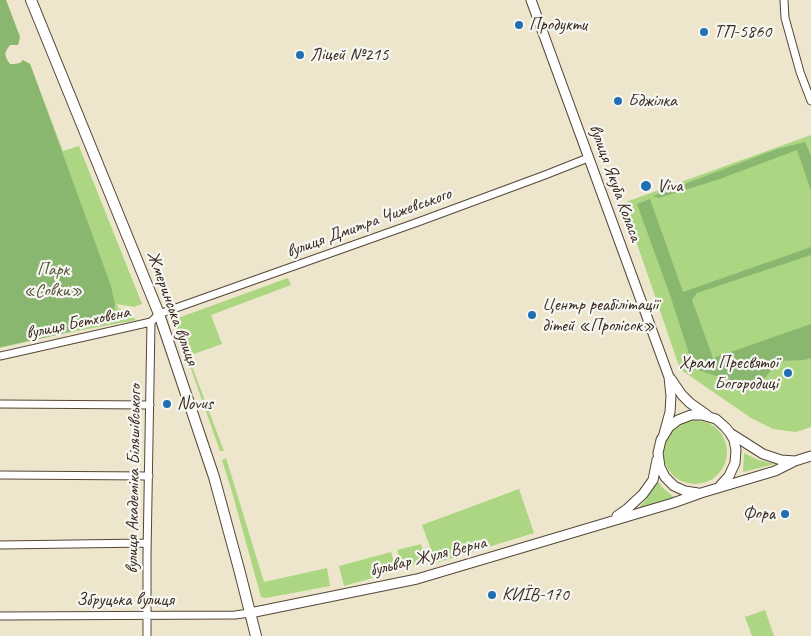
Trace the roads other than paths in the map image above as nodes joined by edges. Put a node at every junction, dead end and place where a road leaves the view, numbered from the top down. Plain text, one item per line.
1 (31, 0) edge
2 (531, 0) edge
3 (784, 0) edge
4 (811, 101) edge
5 (588, 158) junction
6 (159, 314) junction
7 (151, 322) junction
8 (0, 356) edge
9 (669, 377) junction
10 (0, 404) edge
11 (150, 404) junction
12 (708, 416) junction
13 (730, 433) junction
14 (664, 434) junction
15 (658, 453) junction
16 (811, 456) edge
17 (795, 461) junction
18 (0, 475) edge
19 (149, 476) junction
20 (716, 488) junction
21 (701, 493) junction
22 (611, 521) junction
23 (147, 544) junction
24 (0, 545) edge
25 (250, 613) junction
26 (147, 614) junction
27 (0, 616) edge
28 (147, 636) edge
29 (256, 636) edge

1 - 6 main road, Жмеринська вулиця
2 - 5 street, вулиця Якуба Коласа
3 - 4 street
5 - 6 street, вулиця Дмитра Чижевського
5 - 9 street, вулиця Якуба Коласа
6 - 7 street, вулиця Бетховена
6 - 25 main road, Жмеринська вулиця
7 - 8 street, вулиця Бетховена
7 - 11 street, вулиця Академіка Біляшівського
9 - 12 street, вулиця Якуба Коласа
9 - 14 street, вулиця Якуба Коласа
10 - 11 street
11 - 19 street, вулиця Академіка Біляшівського
12 - 13 street
12 - 14 street
13 - 17 street, бульвар Жуля Верна
13 - 20 street
14 - 15 street
15 - 21 street
15 - 22 street, бульвар Жуля Верна
16 - 17 street, бульвар Жуля Верна
17 - 20 street, бульвар Жуля Верна
18 - 19 street
19 - 23 street, вулиця Академіка Біляшівського
20 - 21 street, бульвар Жуля Верна
21 - 22 street, бульвар Жуля Верна
22 - 25 street, бульвар Жуля Верна
23 - 24 street
23 - 26 street, вулиця Академіка Біляшівського
25 - 26 street, Збруцька вулиця
25 - 29 main road, Жмеринська вулиця
26 - 27 street, Збруцька вулиця
26 - 28 street, вулиця Академіка Біляшівського

